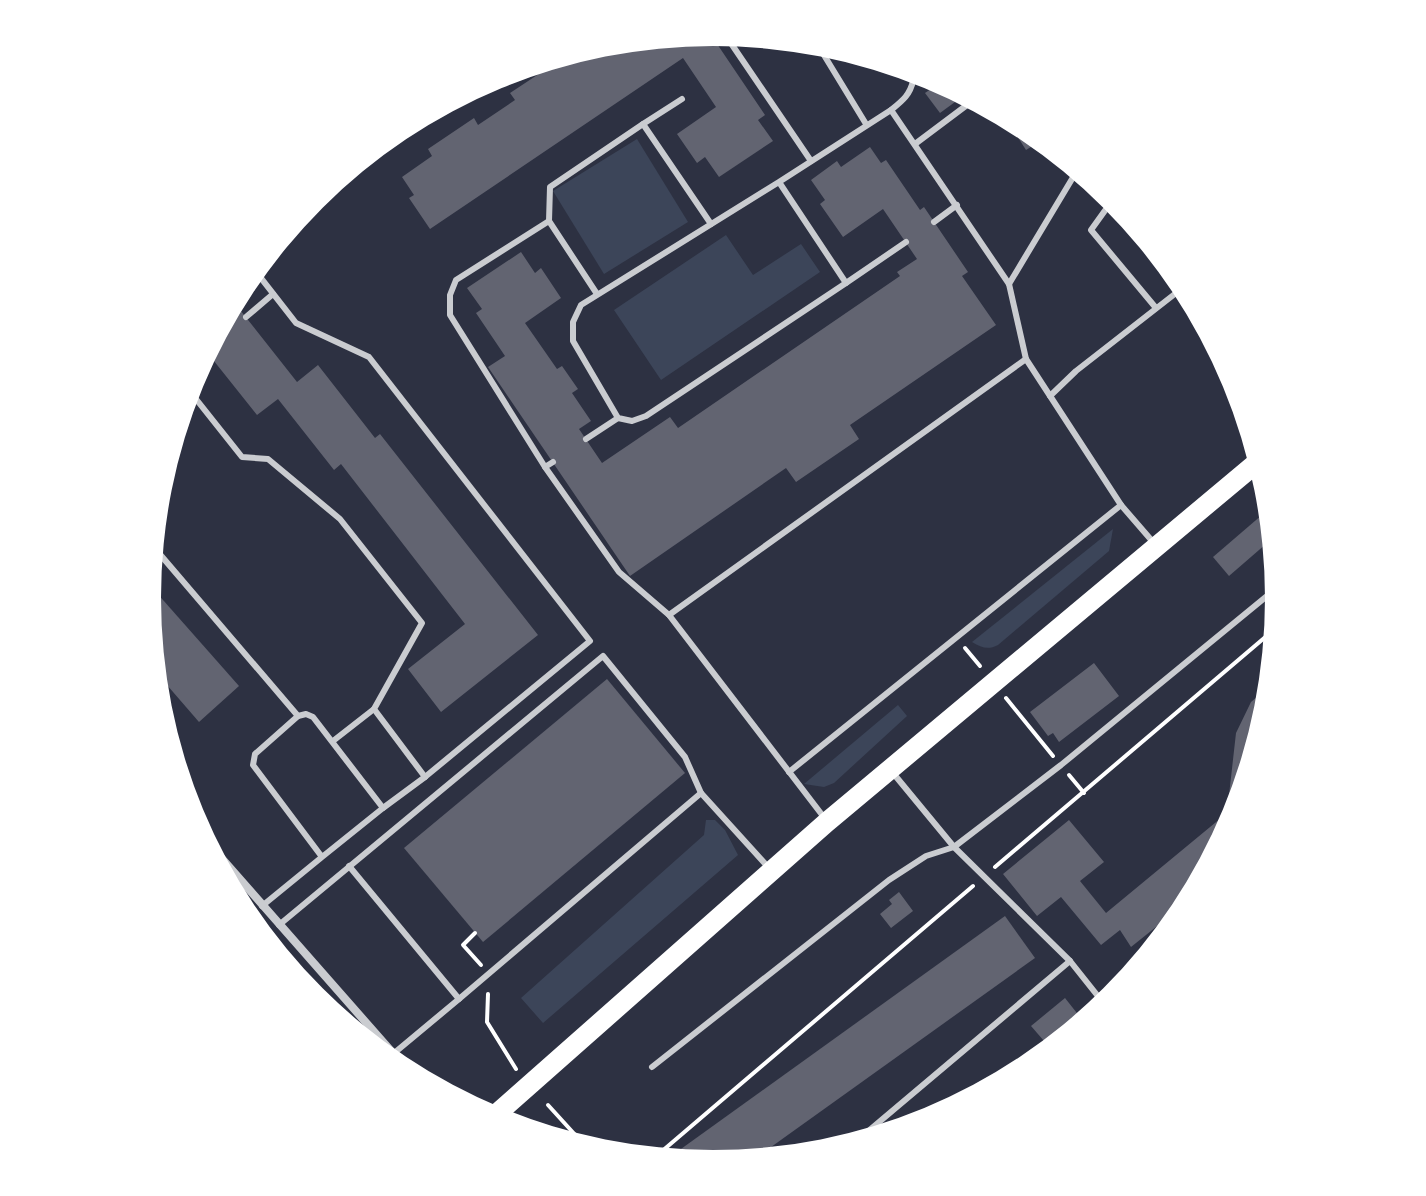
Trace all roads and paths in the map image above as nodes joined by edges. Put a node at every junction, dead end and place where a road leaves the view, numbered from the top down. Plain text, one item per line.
1 (733, 47) edge
2 (826, 58) edge
3 (912, 84) edge
4 (682, 99) dead end
5 (964, 107) edge
6 (891, 110) junction
7 (643, 124) junction
8 (866, 124) junction
9 (915, 144) junction
10 (811, 161) junction
11 (1072, 179) edge
12 (779, 182) junction
13 (957, 205) junction
14 (1105, 210) edge
15 (549, 221) junction
16 (934, 222) dead end
17 (711, 224) junction
18 (906, 242) dead end
19 (262, 280) edge
20 (846, 283) junction
21 (1009, 284) junction
22 (273, 294) junction
23 (597, 294) junction
24 (1174, 294) edge
25 (1156, 308) junction
26 (246, 317) dead end
27 (1026, 359) junction
28 (1050, 396) junction
29 (198, 401) edge
30 (618, 418) junction
31 (586, 439) dead end
32 (553, 462) dead end
33 (545, 467) junction
34 (1249, 469) edge
35 (1121, 505) junction
36 (1159, 547) junction
37 (163, 557) edge
38 (1265, 598) edge
39 (669, 615) junction
40 (956, 637) junction
41 (1263, 639) edge
42 (994, 683) junction
43 (374, 709) junction
44 (298, 716) junction
45 (333, 741) junction
46 (1061, 765) junction
47 (891, 770) junction
48 (789, 772) junction
49 (425, 777) junction
50 (701, 793) junction
51 (1084, 794) junction
52 (383, 808) junction
53 (827, 822) junction
54 (954, 847) junction
55 (322, 857) junction
56 (349, 866) junction
57 (771, 871) junction
58 (236, 876) edge
59 (983, 877) junction
60 (262, 906) junction
61 (279, 925) junction
62 (475, 933) dead end
63 (1070, 961) junction
64 (489, 974) junction
65 (1096, 994) edge
66 (459, 999) junction
67 (377, 1036) edge
68 (397, 1051) edge
69 (652, 1067) dead end
70 (517, 1071) dead end
71 (548, 1105) dead end
72 (503, 1108) edge
73 (875, 1125) edge
74 (572, 1131) edge
75 (666, 1148) edge

1 - 10 lane
2 - 8 lane
3 - 6 lane
4 - 7 lane
5 - 9 lane
6 - 8 lane
6 - 9 lane
7 - 15 lane
7 - 17 lane
8 - 10 lane
9 - 13 lane
10 - 12 lane
11 - 21 lane
12 - 17 lane
12 - 20 lane
13 - 16 lane
13 - 21 lane
14 - 25 lane
15 - 23 lane
15 - 33 lane
17 - 23 lane
18 - 20 lane
19 - 22 lane
20 - 30 lane
21 - 27 lane
22 - 26 lane
22 - 49 lane
23 - 30 lane
24 - 25 lane
25 - 28 lane
27 - 28 lane
27 - 39 lane
28 - 35 lane
29 - 43 lane
30 - 31 lane
32 - 33 lane
33 - 39 lane
34 - 36 main road
35 - 36 lane
35 - 40 lane
36 - 42 main road
37 - 44 lane
38 - 46 lane
39 - 48 lane
40 - 42 path
40 - 48 lane
41 - 51 path
42 - 46 path
42 - 47 main road
43 - 45 lane
43 - 49 lane
44 - 45 lane
44 - 55 lane
45 - 52 lane
46 - 51 path
46 - 54 lane
47 - 53 main road
47 - 54 lane
48 - 53 lane
49 - 52 lane
50 - 56 lane
50 - 57 lane
50 - 64 lane
51 - 59 path
52 - 55 lane
53 - 57 main road
54 - 59 lane
54 - 69 lane
55 - 60 lane
56 - 61 lane
56 - 66 lane
57 - 72 main road
58 - 60 street
59 - 63 lane
59 - 75 path
60 - 61 street
61 - 67 street
62 - 64 path
63 - 65 lane
63 - 73 lane
64 - 66 lane
64 - 70 path
66 - 68 lane
71 - 74 path

